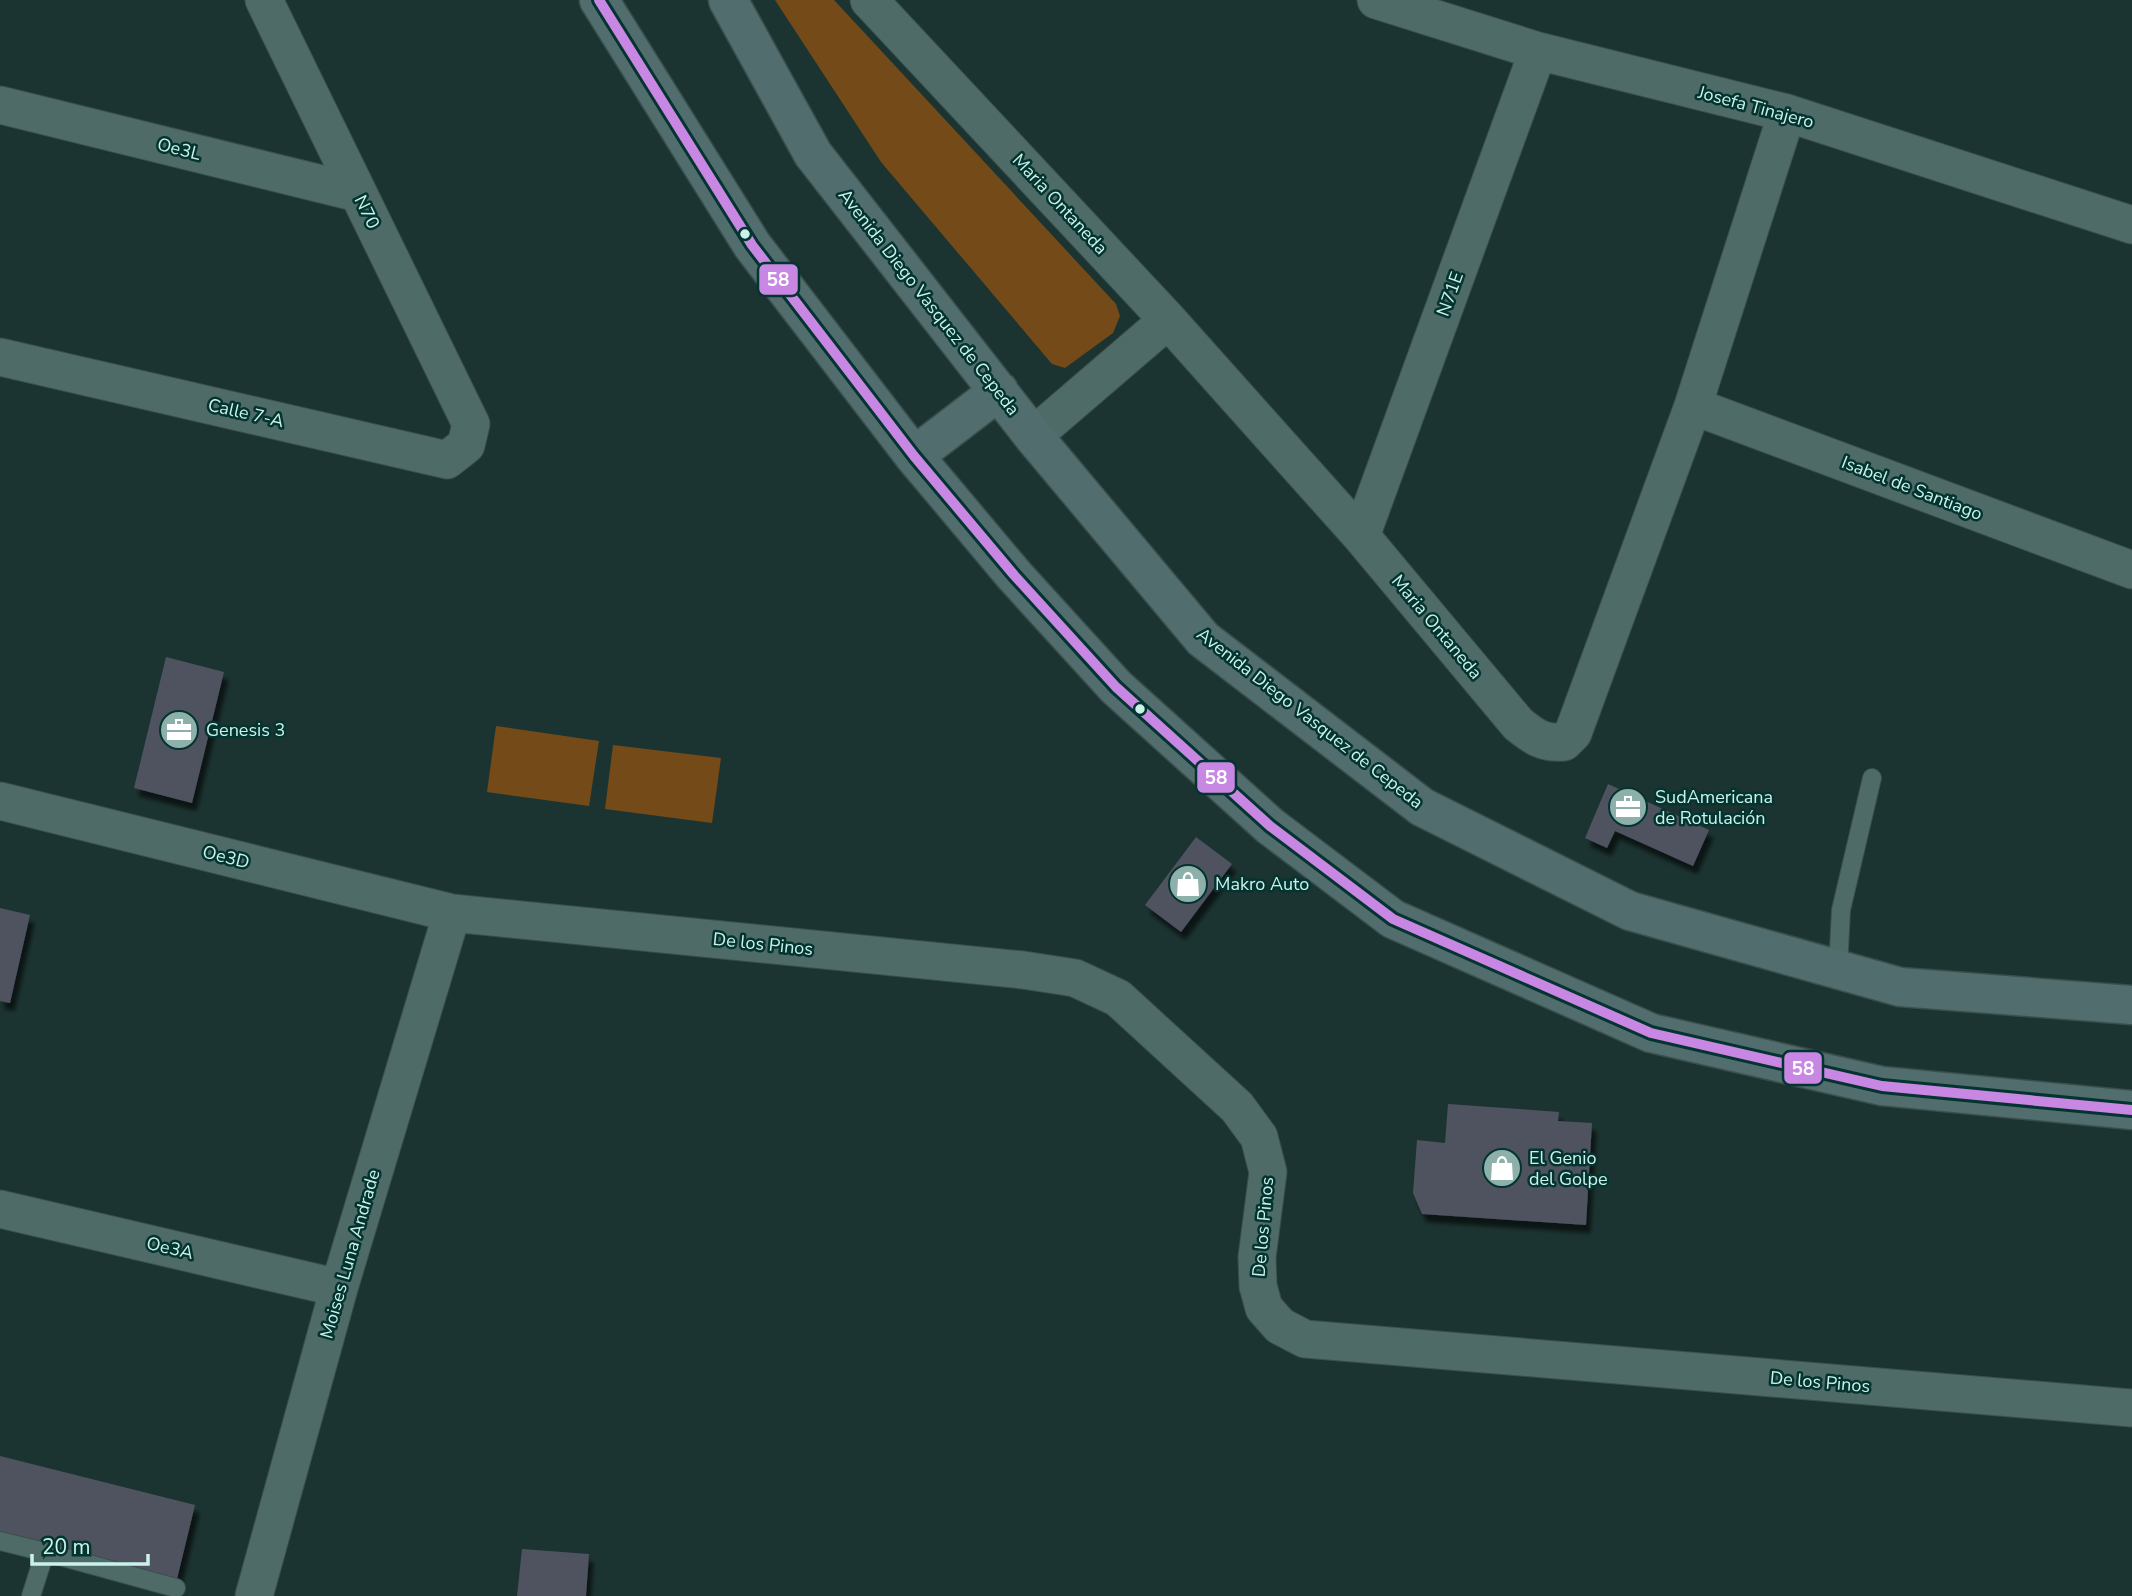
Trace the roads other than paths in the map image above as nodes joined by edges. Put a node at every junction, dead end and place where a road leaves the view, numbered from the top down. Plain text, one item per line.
1 (264, 0) edge
2 (599, 0) edge
3 (728, 0) edge
4 (869, 0) edge
5 (1376, 0) edge
6 (1538, 51) junction
7 (0, 105) edge
8 (1787, 113) junction
9 (358, 193) junction
10 (2132, 225) edge
11 (1168, 320) junction
12 (0, 356) edge
13 (999, 391) junction
14 (1693, 406) junction
15 (471, 424) joint
16 (1033, 436) junction
17 (914, 456) junction
18 (1361, 536) junction
19 (2132, 570) edge
20 (1872, 778) dead end
21 (0, 801) edge
22 (452, 914) junction
23 (1838, 969) junction
24 (2132, 1005) edge
25 (2132, 1110) edge
26 (0, 1209) edge
27 (340, 1288) junction
28 (2132, 1408) edge
29 (0, 1541) edge
30 (45, 1552) junction
31 (176, 1588) dead end
32 (31, 1596) edge
33 (254, 1596) edge

1 - 9 street, N70
2 - 17 main road
3 - 13 main road, Avenida Diego Vasquez de Cepeda
4 - 11 street, Maria Ontaneda
5 - 6 street, Josefa Tinajero
6 - 8 street, Josefa Tinajero
6 - 18 street, N71E
7 - 9 street, Oe3L
8 - 10 street, Josefa Tinajero
8 - 14 street, Maria Ontaneda
9 - 15 street, N70
11 - 16 street
11 - 18 street, Maria Ontaneda
12 - 15 street, Calle 7-A
13 - 16 main road, Avenida Diego Vasquez de Cepeda
13 - 17 main road
14 - 18 street, Maria Ontaneda
14 - 19 street, Isabel de Santiago
16 - 23 main road, Avenida Diego Vasquez de Cepeda
17 - 25 main road
20 - 23 lane
21 - 22 street, Oe3D
22 - 27 street, Moises Luna Andrade
22 - 28 street, De los Pinos
23 - 24 main road, Avenida Diego Vasquez de Cepeda
26 - 27 street, Oe3A
27 - 33 street, Moises Luna Andrade
29 - 30 lane
30 - 31 lane
30 - 32 lane

